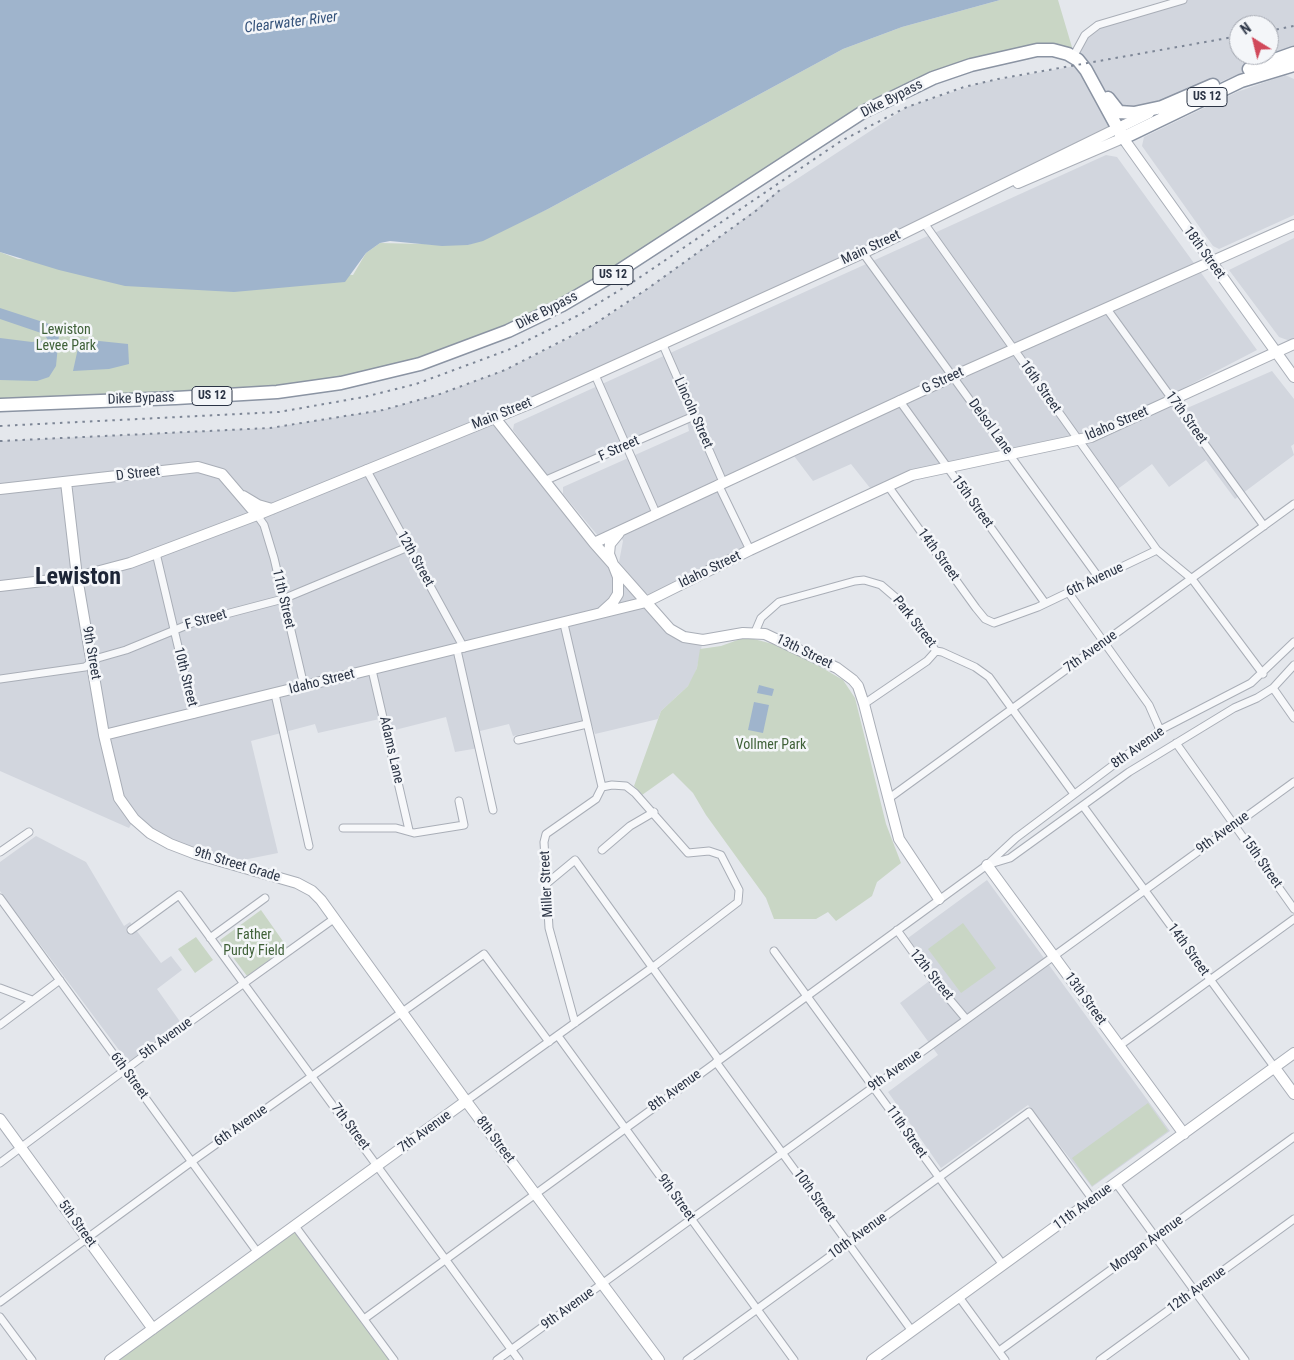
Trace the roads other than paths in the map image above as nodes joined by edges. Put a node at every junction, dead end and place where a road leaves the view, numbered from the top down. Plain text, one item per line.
1 (1183, 0) edge
2 (1294, 54) edge
3 (1073, 57) junction
4 (1294, 65) edge
5 (1086, 70) junction
6 (1162, 107) junction
7 (1120, 133) junction
8 (924, 223) junction
9 (1294, 225) edge
10 (863, 253) junction
11 (1210, 262) junction
12 (1107, 309) junction
13 (1294, 344) edge
14 (663, 345) junction
15 (1013, 349) junction
16 (1276, 352) junction
17 (595, 376) junction
18 (953, 376) junction
19 (1294, 377) edge
20 (899, 400) junction
21 (1172, 400) junction
22 (0, 405) edge
23 (694, 416) junction
24 (494, 418) junction
25 (1077, 440) junction
26 (626, 445) junction
27 (1010, 455) junction
28 (947, 467) junction
29 (366, 469) junction
30 (66, 482) junction
31 (544, 482) junction
32 (721, 483) junction
33 (888, 486) junction
34 (0, 489) edge
35 (243, 500) junction
36 (1294, 504) edge
37 (272, 508) junction
38 (656, 514) junction
39 (256, 515) junction
40 (1264, 526) junction
41 (624, 529) junction
42 (215, 530) junction
43 (594, 543) junction
44 (408, 547) junction
45 (750, 550) junction
46 (1157, 550) junction
47 (156, 553) junction
48 (610, 561) junction
49 (77, 577) junction
50 (1099, 578) junction
51 (1192, 578) junction
52 (0, 586) edge
53 (1068, 592) junction
54 (283, 600) junction
55 (646, 602) junction
56 (1045, 603) junction
57 (599, 615) junction
58 (990, 622) joint
59 (564, 624) junction
60 (173, 630) junction
61 (755, 632) junction
62 (1294, 642) edge
63 (1103, 643) junction
64 (461, 649) junction
65 (936, 651) junction
66 (92, 662) junction
67 (1294, 664) edge
68 (372, 670) junction
69 (1264, 674) junction
70 (0, 679) edge
71 (304, 686) junction
72 (1273, 688) junction
73 (275, 694) junction
74 (864, 704) junction
75 (1012, 709) junction
76 (194, 714) junction
77 (1294, 718) edge
78 (587, 724) junction
79 (1160, 730) junction
80 (104, 735) junction
81 (518, 740) dead end
82 (1176, 743) junction
83 (1294, 782) edge
84 (602, 787) junction
85 (1074, 794) junction
86 (888, 799) junction
87 (459, 801) dead end
88 (1082, 806) junction
89 (493, 810) dead end
90 (654, 812) junction
91 (134, 819) joint
92 (1234, 825) junction
93 (343, 828) dead end
94 (409, 830) junction
95 (28, 832) dead end
96 (309, 846) dead end
97 (602, 850) dead end
98 (0, 852) edge
99 (987, 865) junction
100 (546, 884) junction
101 (1144, 890) junction
102 (0, 898) edge
103 (265, 898) dead end
104 (939, 899) junction
105 (1294, 909) edge
106 (335, 918) junction
107 (1294, 919) edge
108 (131, 930) dead end
109 (897, 930) junction
110 (210, 938) junction
111 (774, 951) dead end
112 (1053, 955) junction
113 (651, 968) junction
114 (60, 980) junction
115 (1209, 980) junction
116 (244, 984) junction
117 (0, 988) edge
118 (807, 996) junction
119 (32, 1000) junction
120 (401, 1012) junction
121 (966, 1019) junction
122 (575, 1023) junction
123 (0, 1024) edge
124 (558, 1036) junction
125 (549, 1042) junction
126 (1119, 1046) junction
127 (1294, 1054) edge
128 (717, 1061) junction
129 (1275, 1068) junction
130 (125, 1070) junction
131 (312, 1076) junction
132 (874, 1086) junction
133 (1294, 1094) edge
134 (466, 1101) junction
135 (0, 1119) edge
136 (625, 1128) junction
137 (1184, 1134) junction
138 (1294, 1137) edge
139 (21, 1148) junction
140 (782, 1152) junction
141 (192, 1161) junction
142 (0, 1163) edge
143 (378, 1165) junction
144 (938, 1177) junction
145 (1116, 1183) junction
146 (536, 1194) junction
147 (1093, 1200) junction
148 (691, 1218) junction
149 (1294, 1219) edge
150 (296, 1226) junction
151 (1157, 1237) junction
152 (87, 1238) junction
153 (848, 1243) junction
154 (258, 1253) junction
155 (447, 1258) junction
156 (1003, 1265) junction
157 (603, 1283) junction
158 (1196, 1290) junction
159 (959, 1297) junction
160 (0, 1302) edge
161 (757, 1308) junction
162 (0, 1317) edge
163 (364, 1319) junction
164 (153, 1329) junction
165 (912, 1331) junction
166 (512, 1350) junction
167 (999, 1351) junction
168 (884, 1356) edge
169 (32, 1360) edge
170 (110, 1360) edge
171 (394, 1360) edge
172 (498, 1360) edge
173 (519, 1360) edge
174 (659, 1360) edge
175 (687, 1360) edge
176 (794, 1360) edge
177 (872, 1360) edge
178 (1005, 1360) edge
179 (1100, 1360) edge
180 (1246, 1360) edge

1 - 3 street
2 - 6 highway, Main Street / US 12
3 - 5 highway, Dike Bypass / US 12
3 - 22 highway, Dike Bypass / US 12
4 - 7 highway, Main Street / US 12
5 - 6 highway, US 12
5 - 7 highway, Dike Bypass / US 12
6 - 7 street, Main Street / US 12
7 - 8 street, Main Street
7 - 11 street, 18th Street
8 - 10 street, Main Street
8 - 15 street, 16th Street
9 - 11 street, G Street
10 - 14 street, Main Street
10 - 18 street, Delsol Lane
11 - 12 street, G Street
11 - 16 street, 18th Street
12 - 15 street, G Street
12 - 21 street, 17th Street
13 - 16 street, Idaho Street
14 - 17 street, Main Street
14 - 23 street, Lincoln Street
15 - 18 street, G Street
15 - 25 street, 16th Street
16 - 19 street, 18th Street
16 - 21 street, Idaho Street
17 - 24 street, Main Street
17 - 26 street
18 - 20 street, G Street
18 - 27 street, Delsol Lane
20 - 28 street, 15th Street
20 - 32 street, G Street
21 - 25 street, Idaho Street
21 - 40 street, 17th Street
23 - 26 street, F Street
23 - 32 street, Lincoln Street
24 - 29 street, Main Street
24 - 31 street, 13th Street
25 - 27 street, Idaho Street
25 - 46 street, 16th Street
26 - 31 street, F Street
26 - 38 street
27 - 28 street, Idaho Street
27 - 50 street, Delsol Lane
28 - 33 street, Idaho Street
28 - 56 street, 15th Street
29 - 37 street, Main Street
29 - 44 street, 12th Street
30 - 34 street, D Street
30 - 35 street, D Street
30 - 49 street, 9th Street
31 - 43 street, 13th Street
32 - 38 street, G Street
32 - 45 street, Lincoln Street
33 - 45 street, Idaho Street
33 - 58 street, 14th Street
35 - 37 street
35 - 39 street, D Street
35 - 42 street
36 - 40 street, 7th Avenue
37 - 39 street, Main Street
38 - 41 street, G Street
39 - 42 street, Main Street
39 - 54 street, 11th Street
40 - 51 street, 7th Avenue
41 - 43 street, G Street
41 - 48 street
42 - 47 street, Main Street
43 - 48 street, 13th Street
44 - 54 street, F Street
44 - 64 street, 12th Street
45 - 55 street, Idaho Street
46 - 50 street, 6th Avenue
46 - 51 street
47 - 49 street, Main Street
47 - 60 street, 10th Street
48 - 55 street, 13th Street
48 - 57 street
49 - 52 street, Main Street
49 - 66 street, 9th Street
50 - 53 street, 6th Avenue
51 - 63 street, 7th Avenue
51 - 69 street
53 - 56 street, 6th Avenue
53 - 63 street
54 - 60 street, F Street
54 - 71 street, 11th Street
55 - 57 street, Idaho Street
55 - 61 street, 13th Street
56 - 58 street, 6th Avenue
57 - 59 street, Idaho Street
59 - 64 street, Idaho Street
59 - 78 street
60 - 66 street, F Street
60 - 76 street, 10th Street
61 - 65 street, Park Street
61 - 74 street, 13th Street
62 - 69 street, 8th Avenue
63 - 75 street, 7th Avenue
63 - 79 street
64 - 68 street, Idaho Street
64 - 89 street, 12th Street
65 - 74 street
65 - 75 street, Park Street
66 - 70 street, F Street
66 - 80 street, 9th Street
67 - 72 street, 8th Avenue
68 - 71 street, Idaho Street
68 - 94 street, Adams Lane
69 - 79 street, 8th Avenue
71 - 73 street, Idaho Street
72 - 77 street
72 - 82 street, 8th Avenue
73 - 76 street, Idaho Street
73 - 96 street
74 - 86 street, 13th Street
75 - 85 street
75 - 86 street, 7th Avenue
76 - 80 street, Idaho Street
78 - 81 street
78 - 84 street
79 - 85 street, 8th Avenue
80 - 91 street, 9th Street
82 - 88 street, 8th Avenue
82 - 92 street, 15th Street
83 - 92 street, 9th Avenue
84 - 90 street
84 - 100 street, Miller Street
85 - 99 street, 8th Avenue
86 - 104 street, 13th Street
87 - 94 street
88 - 99 street, 8th Avenue
88 - 101 street, 14th Street
90 - 97 street
90 - 113 street, 7th Avenue
91 - 106 street, 9th Street Grade
92 - 101 street, 9th Avenue
92 - 105 street, 15th Street
93 - 94 street
95 - 98 street
99 - 104 street, 8th Avenue
99 - 112 street, 13th Street
100 - 113 street, 10th Street
100 - 122 street, Miller Street
101 - 112 street, 9th Avenue
101 - 115 street, 14th Street
102 - 114 street, 6th Street
103 - 110 street
104 - 109 street, 8th Avenue
106 - 116 street, 5th Avenue
106 - 120 street, 8th Street
107 - 115 street
108 - 110 street, 7th Street
109 - 118 street, 8th Avenue
109 - 121 street, 12th Street
110 - 116 street, 7th Street
111 - 118 street, 11th Street
112 - 121 street, 9th Avenue
112 - 126 street, 13th Street
113 - 122 street, 7th Avenue
113 - 128 street, 10th Street
114 - 119 street
114 - 130 street, 6th Street
115 - 126 street
115 - 129 street, 14th Street
116 - 130 street, 5th Avenue
116 - 131 street, 7th Street
117 - 119 street
118 - 128 street, 8th Avenue
118 - 132 street, 11th Street
119 - 123 street
120 - 125 street, 6th Avenue
120 - 131 street, 6th Avenue
120 - 134 street, 8th Street
121 - 132 street, 9th Avenue
122 - 124 street, 7th Avenue
124 - 125 street, 7th Avenue
124 - 136 street, 9th Street
125 - 134 street, 7th Avenue
126 - 137 street, 13th Street
127 - 129 street, 11th Avenue
128 - 136 street, 8th Avenue
128 - 140 street, 10th Street
129 - 133 street, 14th Street
129 - 137 street, 11th Avenue
130 - 139 street, 5th Avenue
130 - 141 street, 6th Street
131 - 141 street, 6th Avenue
131 - 143 street, 7th Street
132 - 140 street, 9th Avenue
132 - 144 street, 11th Street
134 - 143 street, 7th Avenue
134 - 146 street, 8th Street
135 - 139 street, 5th Street
136 - 146 street, 8th Avenue
136 - 148 street, 9th Street
137 - 145 street, 11th Avenue
138 - 151 street, Morgan Avenue
139 - 142 street, 5th Avenue
139 - 152 street, 5th Street
140 - 148 street, 9th Avenue
140 - 153 street, 10th Street
141 - 152 street, 6th Avenue
141 - 154 street, 6th Street
143 - 150 street, 7th Avenue
143 - 155 street, 7th Street
144 - 147 street, 10th Avenue
144 - 153 street, 10th Avenue
144 - 156 street, 11th Street
145 - 147 street, 11th Avenue
145 - 151 street
146 - 155 street, 8th Avenue
146 - 157 street, 8th Street
147 - 156 street, 11th Avenue
148 - 157 street, 9th Avenue
148 - 161 street, 9th Street
149 - 158 street, 12th Avenue
150 - 154 street, 7th Avenue
150 - 163 street
151 - 158 street
151 - 167 street, Morgan Avenue
152 - 160 street, 6th Avenue
152 - 164 street, 5th Street
153 - 161 street, 10th Avenue
153 - 165 street, 10th Street
154 - 164 street, 7th Avenue
155 - 163 street, 8th Avenue
155 - 166 street, 7th Street
156 - 159 street, 11th Avenue
157 - 166 street, 9th Avenue
157 - 174 street, 8th Street
158 - 179 street, 12th Avenue
158 - 180 street
159 - 165 street, 11th Avenue
159 - 167 street
161 - 175 street, 10th Avenue
161 - 176 street, 9th Street
162 - 169 street
163 - 171 street
164 - 170 street, 7th Avenue
165 - 168 street, 11th Avenue
166 - 172 street, 9th Avenue
166 - 173 street, 7th Street
167 - 178 street
168 - 177 street, 11th Avenue

